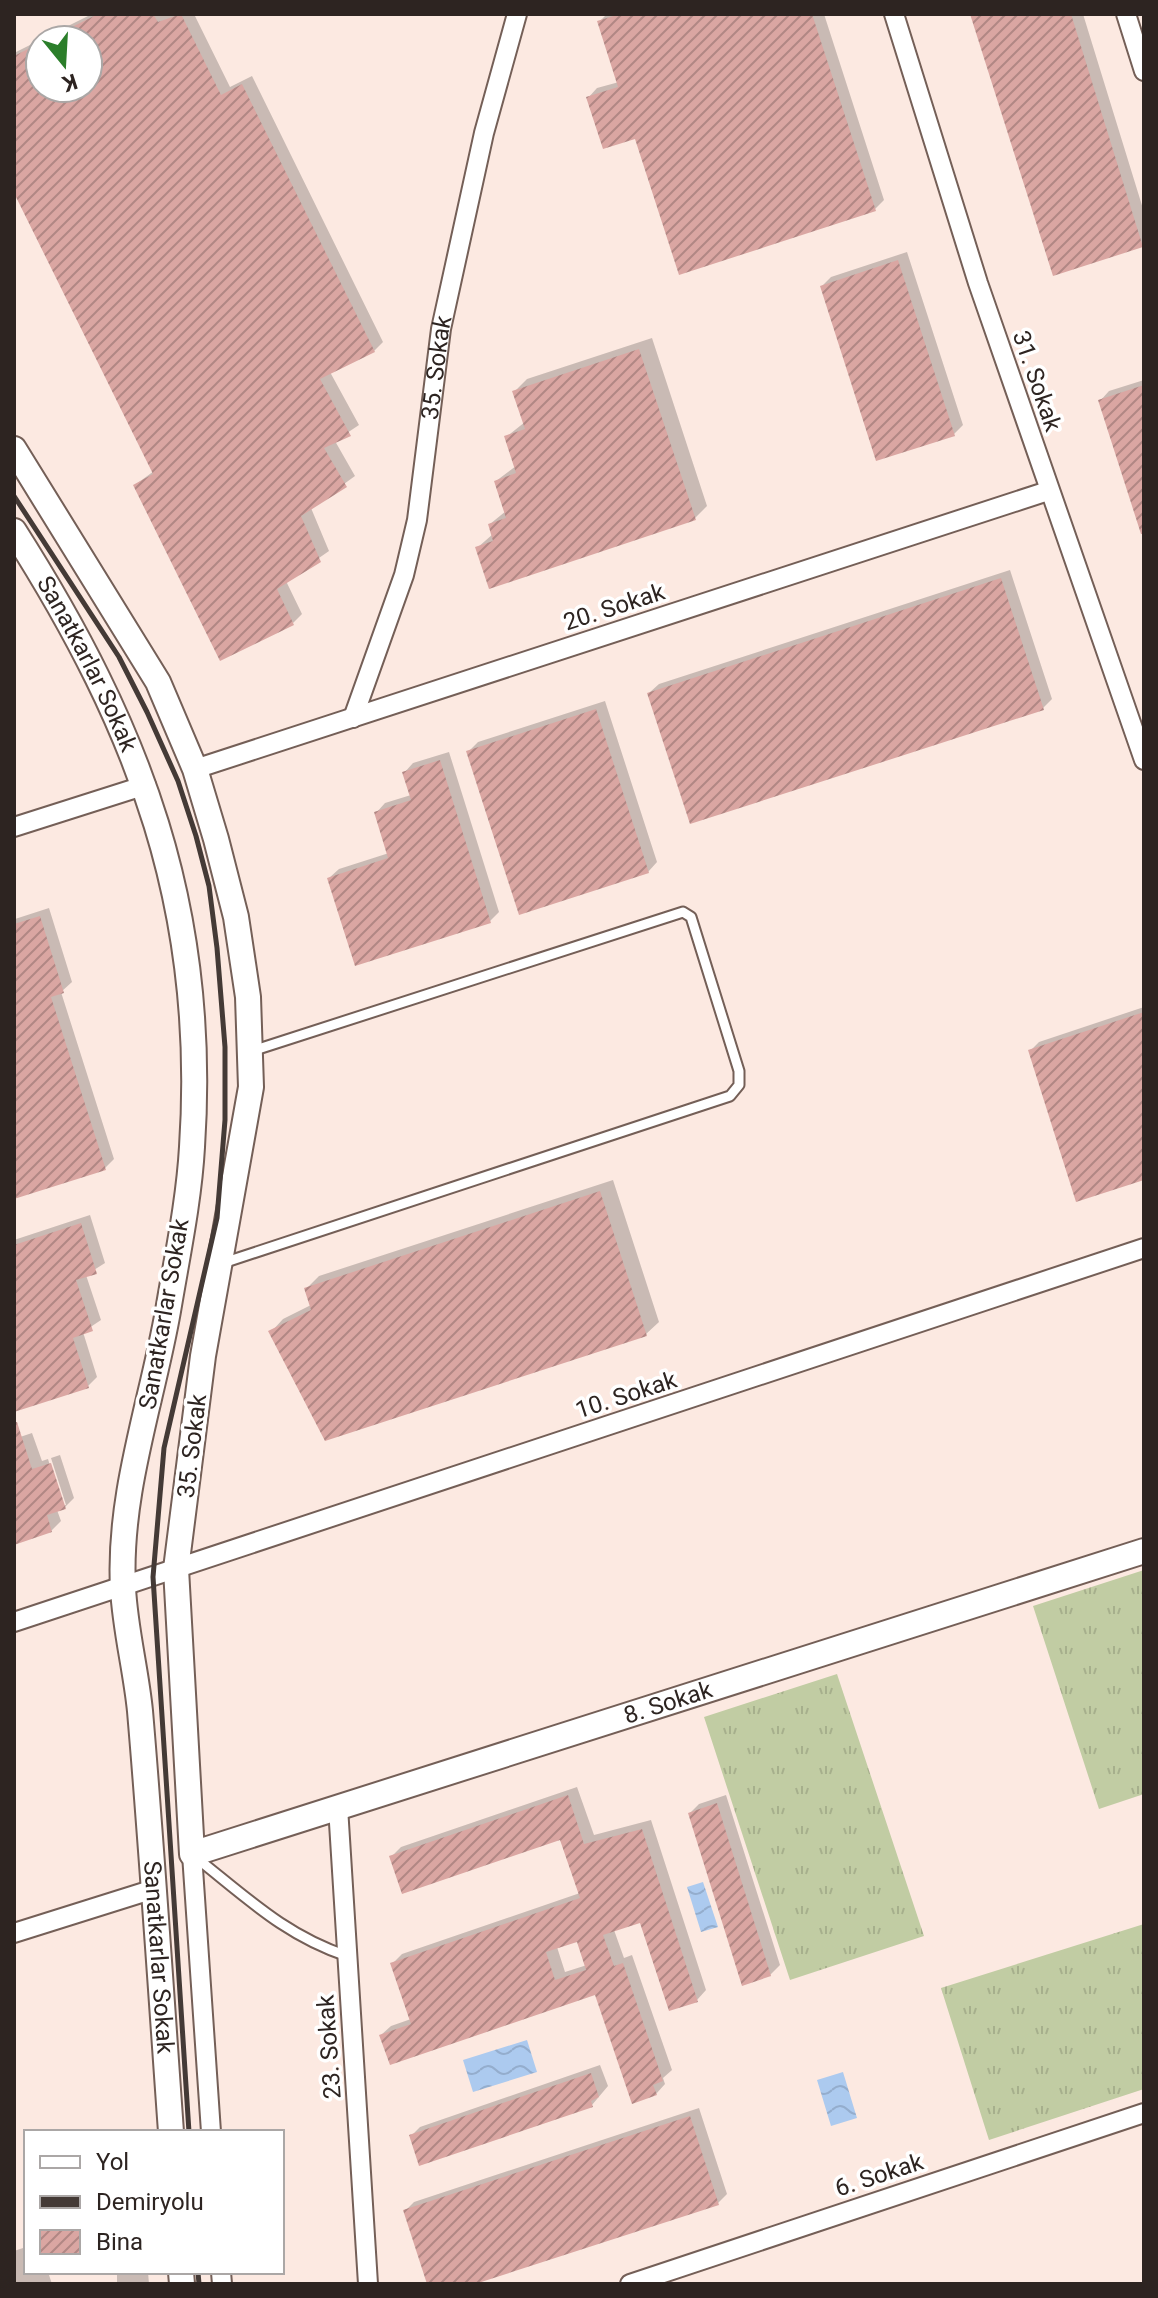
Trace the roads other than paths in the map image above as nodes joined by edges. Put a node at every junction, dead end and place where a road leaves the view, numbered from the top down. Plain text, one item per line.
1 (517, 14) edge
2 (894, 14) edge
3 (1126, 14) edge
4 (1144, 71) edge
5 (14, 449) edge
6 (1048, 491) junction
7 (14, 531) edge
8 (353, 718) junction
9 (1144, 760) edge
10 (195, 769) junction
11 (146, 785) junction
12 (14, 827) edge
13 (250, 1052) junction
14 (1144, 1248) edge
15 (219, 1264) junction
16 (1144, 1551) edge
17 (176, 1569) junction
18 (123, 1587) junction
19 (14, 1622) edge
20 (338, 1807) junction
21 (192, 1854) junction
22 (154, 1889) junction
23 (14, 1933) edge
24 (347, 1956) junction
25 (1144, 2113) edge
26 (171, 2130) edge
27 (211, 2130) edge
28 (368, 2284) edge
29 (630, 2284) edge

1 - 8 street, 35. Sokak
2 - 6 street, 31. Sokak
3 - 4 street
5 - 10 street, 35. Sokak
6 - 8 street, 20. Sokak
6 - 9 street, 31. Sokak
7 - 11 street, Sanatkarlar Sokak
8 - 10 street, 20. Sokak
10 - 13 street, 35. Sokak
11 - 12 street
11 - 18 street, Sanatkarlar Sokak
13 - 15 street, 35. Sokak
13 - 15 lane
14 - 17 street, 10. Sokak
15 - 17 street, 35. Sokak
16 - 20 street, 8. Sokak
17 - 18 street, 10. Sokak
17 - 21 street, 35. Sokak
18 - 19 street, 10. Sokak
18 - 22 street, Sanatkarlar Sokak
20 - 21 street, 8. Sokak
20 - 24 street, 23. Sokak
21 - 24 lane
21 - 27 street, 35. Sokak
22 - 23 street
22 - 26 street, Sanatkarlar Sokak
24 - 28 street, 23. Sokak
25 - 29 street, 6. Sokak

